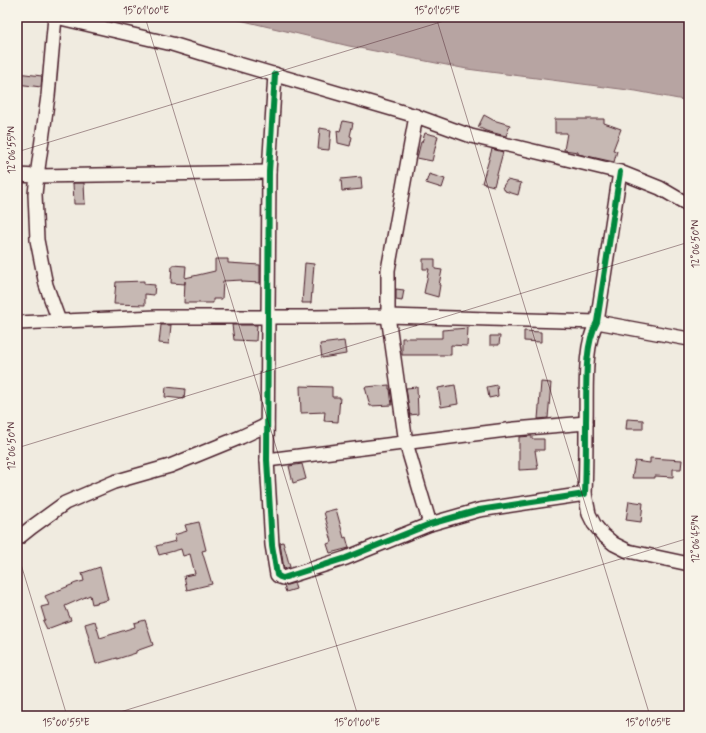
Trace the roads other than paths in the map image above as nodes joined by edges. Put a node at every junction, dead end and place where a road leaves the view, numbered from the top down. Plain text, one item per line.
1 (56, 17) edge
2 (275, 74) junction
3 (416, 116) junction
4 (269, 172) junction
5 (620, 172) junction
6 (17, 175) edge
7 (36, 176) junction
8 (689, 205) edge
9 (388, 316) junction
10 (267, 318) junction
11 (59, 321) junction
12 (597, 322) junction
13 (17, 323) edge
14 (689, 338) edge
15 (586, 423) junction
16 (267, 425) junction
17 (406, 443) junction
18 (267, 460) junction
19 (585, 494) junction
20 (430, 524) junction
21 (17, 539) edge
22 (689, 564) edge

1 - 2 street
1 - 7 street
2 - 3 street
2 - 4 street
3 - 5 street
3 - 9 street
4 - 7 street
4 - 10 street
5 - 8 street
5 - 12 street
6 - 7 street
7 - 11 street
9 - 10 street
9 - 12 street
9 - 17 street
10 - 11 street
10 - 16 street
11 - 13 street
12 - 14 street
12 - 15 street
15 - 17 street
15 - 19 street
16 - 18 street
16 - 21 street
17 - 18 street
17 - 20 street
18 - 20 street
19 - 20 street
19 - 22 street

